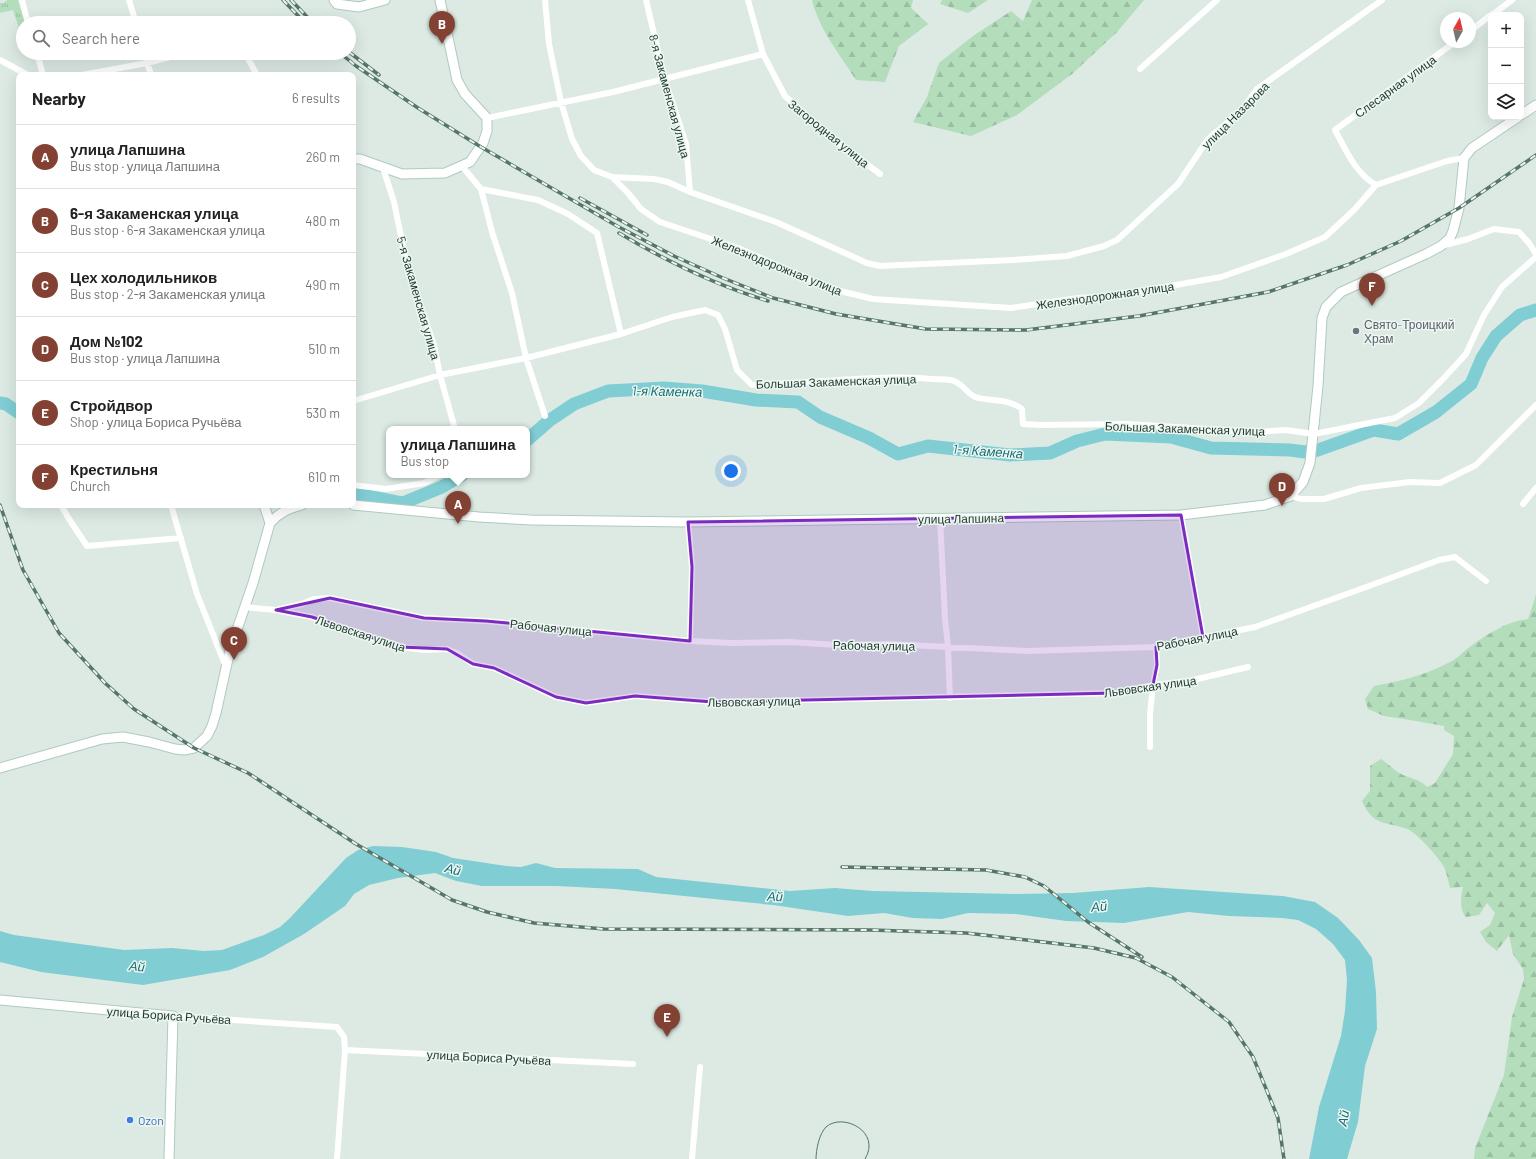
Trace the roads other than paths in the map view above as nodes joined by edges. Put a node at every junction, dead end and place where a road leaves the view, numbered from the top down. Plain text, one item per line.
1 (22, 0) edge
2 (129, 0) edge
3 (385, 0) edge
4 (440, 0) edge
5 (545, 0) edge
6 (646, 0) edge
7 (748, 0) edge
8 (1217, 0) edge
9 (1382, 0) edge
10 (1512, 0) edge
11 (336, 2) edge
12 (1495, 12) edge
13 (26, 16) edge
14 (134, 16) edge
15 (1488, 17) edge
16 (1476, 26) edge
17 (1447, 48) edge
18 (763, 54) junction
19 (0, 60) edge
20 (38, 60) edge
21 (146, 60) edge
22 (161, 60) edge
23 (249, 60) edge
24 (147, 64) junction
25 (1140, 69) dead end
26 (22, 72) edge
27 (42, 72) edge
28 (100, 72) edge
29 (150, 72) edge
30 (255, 72) edge
31 (665, 80) junction
32 (561, 102) junction
33 (1536, 105) edge
34 (1524, 113) edge
35 (486, 118) junction
36 (1514, 120) edge
37 (1464, 158) junction
38 (356, 159) edge
39 (461, 166) junction
40 (383, 168) junction
41 (880, 174) dead end
42 (612, 177) junction
43 (1376, 185) junction
44 (481, 189) junction
45 (690, 192) junction
46 (1441, 246) junction
47 (1536, 254) edge
48 (1536, 257) edge
49 (621, 334) junction
50 (526, 358) junction
51 (440, 375) junction
52 (356, 400) edge
53 (1536, 404) edge
54 (545, 416) dead end
55 (454, 426) edge
56 (1314, 434) junction
57 (435, 478) edge
58 (356, 485) edge
59 (1536, 488) edge
60 (1291, 496) junction
61 (1522, 504) dead end
62 (356, 505) edge
63 (64, 508) edge
64 (173, 508) edge
65 (265, 508) edge
66 (291, 508) edge
67 (1181, 515) junction
68 (940, 518) junction
69 (688, 522) junction
70 (270, 523) junction
71 (181, 538) junction
72 (1486, 581) dead end
73 (244, 607) junction
74 (276, 610) junction
75 (1203, 637) junction
76 (690, 641) junction
77 (948, 646) junction
78 (1156, 647) junction
79 (1248, 666) dead end
80 (226, 667) junction
81 (1153, 685) junction
82 (950, 698) junction
83 (1150, 747) dead end
84 (0, 768) edge
85 (0, 1000) edge
86 (174, 1016) junction
87 (345, 1050) junction
88 (633, 1064) dead end
89 (700, 1067) dead end
90 (169, 1159) edge
91 (337, 1159) edge
92 (692, 1159) edge

1 - 13 street
2 - 14 street
3 - 11 street
4 - 35 street
5 - 32 street
6 - 31 street, 8-я Закаменская улица
7 - 18 street, Загородная улица
8 - 25 street
9 - 45 street, улица Назарова
10 - 12 street
15 - 16 street
17 - 43 street, Слесарная улица
18 - 31 street
18 - 41 street, Загородная улица
19 - 26 street
20 - 27 street
21 - 24 street
22 - 24 street
23 - 30 street
24 - 28 street
24 - 29 street
31 - 32 street
31 - 45 street, 8-я Закаменская улица
32 - 35 street
32 - 42 street
33 - 34 street
35 - 39 street
36 - 37 street
37 - 43 street
37 - 46 street
38 - 40 street
39 - 40 street
39 - 44 street
40 - 51 street, 5-я Закаменская улица
42 - 43 street, Железнодорожная улица
42 - 45 street
44 - 49 street
44 - 50 street
46 - 47 street
46 - 56 street
48 - 56 street, Большая Закаменская улица
49 - 50 street
49 - 56 street, Большая Закаменская улица
50 - 51 street
50 - 54 street
51 - 52 street
51 - 55 street, 5-я Закаменская улица
53 - 60 street, улица Лапшина
56 - 60 street
57 - 58 street
59 - 61 street
60 - 67 street, улица Лапшина
62 - 69 street, улица Лапшина
63 - 71 street
64 - 71 street
65 - 70 street
66 - 70 street
67 - 68 street, улица Лапшина
67 - 75 street
68 - 69 street, улица Лапшина
68 - 77 street
69 - 76 street
70 - 73 street
71 - 80 street
72 - 75 street, Рабочая улица
73 - 74 street, Рабочая улица
73 - 80 street
74 - 76 street, Рабочая улица
74 - 82 street, Львовская улица
75 - 78 street, Рабочая улица
76 - 77 street, Рабочая улица
77 - 78 street, Рабочая улица
77 - 82 street
78 - 81 street
79 - 81 street, Львовская улица
80 - 84 street
81 - 82 street, Львовская улица
81 - 83 street
85 - 86 street, улица Бориса Ручьёва
86 - 87 street, улица Бориса Ручьёва
86 - 90 street
87 - 88 street, улица Бориса Ручьёва
87 - 91 street
89 - 92 street

